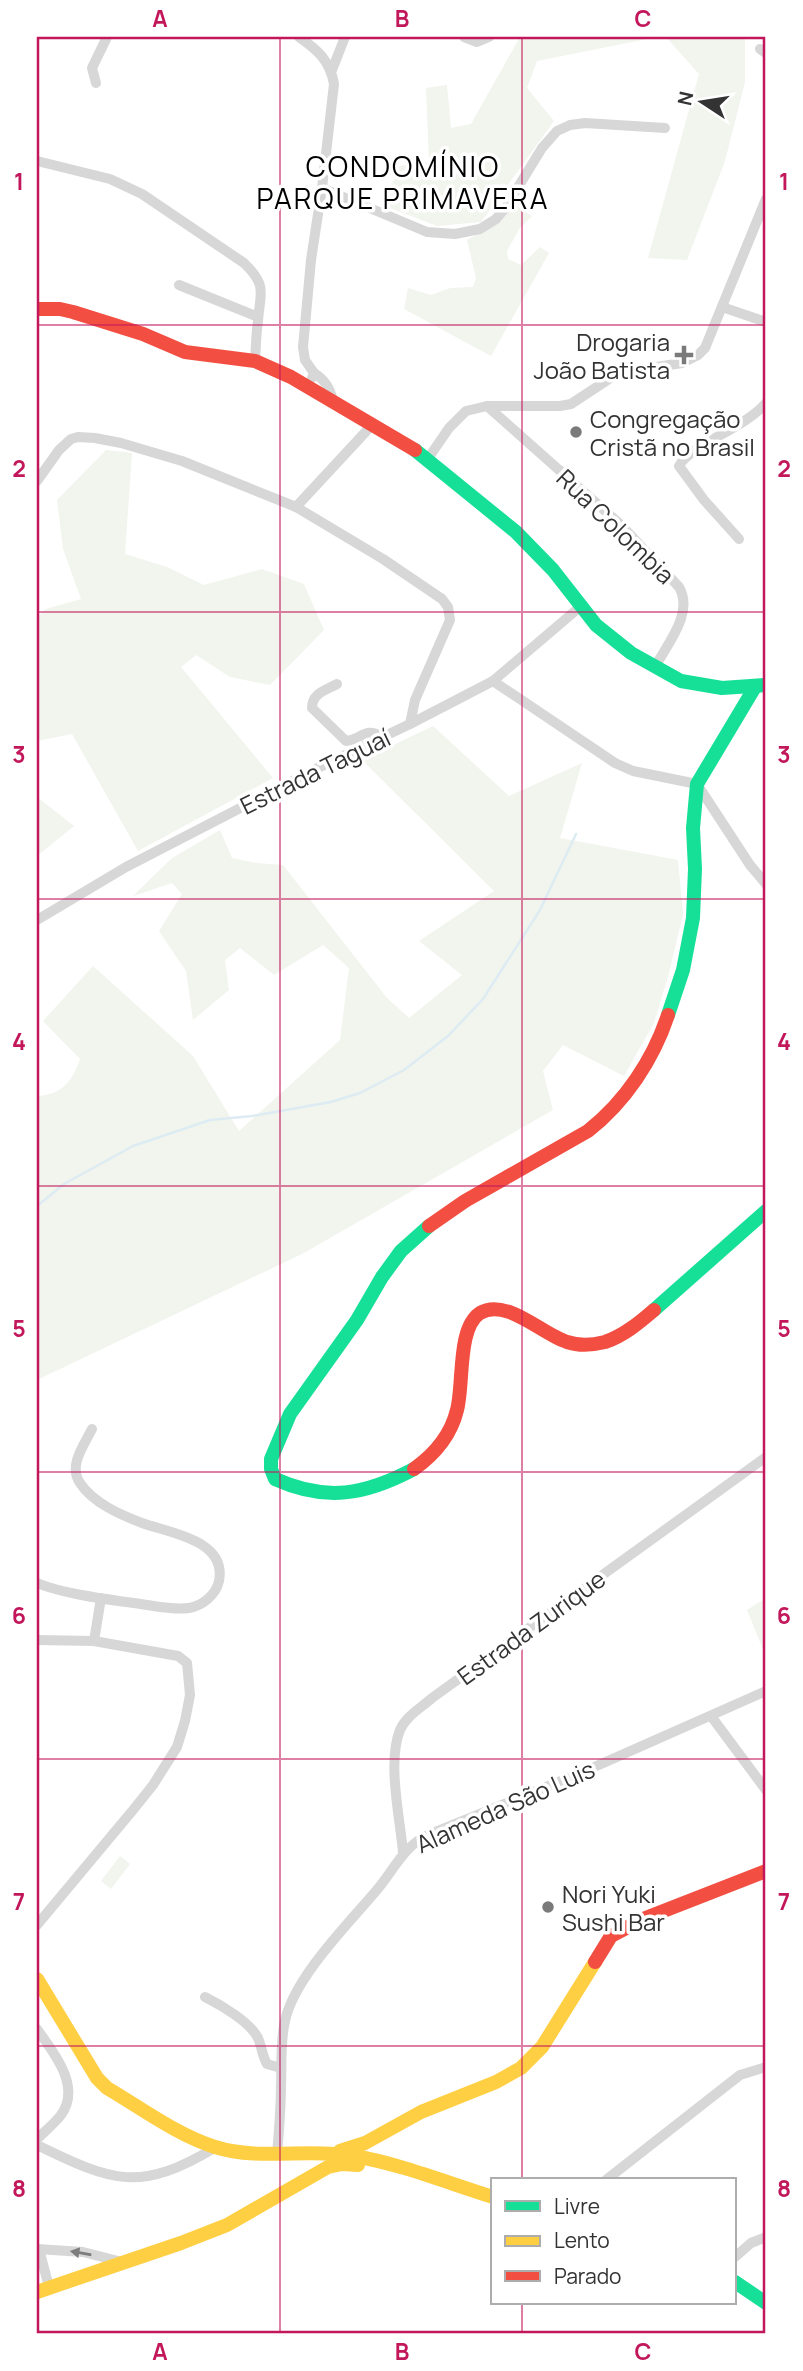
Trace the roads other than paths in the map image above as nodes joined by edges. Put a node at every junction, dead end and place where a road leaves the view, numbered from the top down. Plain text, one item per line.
1 (107, 37) edge
2 (299, 37) edge
3 (345, 37) edge
4 (464, 37) edge
5 (489, 37) edge
6 (332, 70) junction
7 (96, 83) dead end
8 (665, 128) dead end
9 (37, 161) edge
10 (322, 188) junction
11 (766, 198) edge
12 (179, 285) dead end
13 (722, 307) junction
14 (37, 309) edge
15 (258, 317) junction
16 (766, 322) edge
17 (255, 361) junction
18 (312, 380) junction
19 (766, 403) edge
20 (487, 407) junction
21 (372, 425) junction
22 (427, 460) junction
23 (37, 481) edge
24 (296, 507) junction
25 (739, 540) dead end
26 (581, 606) junction
27 (655, 667) junction
28 (493, 681) junction
29 (337, 684) dead end
30 (760, 686) edge
31 (410, 724) junction
32 (383, 737) junction
33 (697, 784) junction
34 (766, 884) edge
35 (37, 920) edge
36 (766, 1211) edge
37 (92, 1429) dead end
38 (766, 1457) edge
39 (37, 1583) edge
40 (101, 1598) junction
41 (37, 1640) edge
42 (94, 1640) junction
43 (766, 1691) edge
44 (711, 1716) junction
45 (766, 1790) edge
46 (403, 1852) junction
47 (766, 1871) edge
48 (37, 1925) edge
49 (37, 1979) edge
50 (205, 1997) dead end
51 (37, 2028) edge
52 (766, 2067) edge
53 (281, 2068) junction
54 (37, 2139) edge
55 (37, 2145) edge
56 (216, 2147) junction
57 (277, 2154) junction
58 (344, 2160) junction
59 (609, 2178) edge
60 (491, 2196) edge
61 (766, 2237) edge
62 (38, 2249) edge
63 (736, 2256) edge
64 (39, 2262) edge
65 (122, 2262) junction
66 (736, 2283) edge
67 (43, 2289) edge
68 (766, 2303) edge

1 - 7 street
2 - 6 street
3 - 6 street
4 - 5 street
6 - 10 street
8 - 10 street
9 - 15 street
10 - 18 street
11 - 13 street
12 - 15 street
13 - 16 street
13 - 20 street
14 - 17 street
15 - 17 street
17 - 18 street
18 - 21 street
19 - 25 street
20 - 22 street
20 - 27 street, Rua Colombia
21 - 22 street
21 - 24 street
22 - 26 street
23 - 24 street
24 - 31 street
26 - 27 street
26 - 28 street, Estrada Taguaí
27 - 30 street
28 - 31 street, Estrada Taguaí
28 - 33 street
29 - 32 street
30 - 33 street
31 - 32 street, Estrada Taguaí
32 - 35 street, Estrada Taguaí
33 - 34 street
33 - 36 street
37 - 40 street
38 - 46 street, Estrada Zurique
39 - 40 street
40 - 42 street
41 - 42 street
42 - 48 street
43 - 44 street, Alameda São Luis
44 - 45 street
44 - 46 street, Alameda São Luis
46 - 53 street, Alameda São Luis
47 - 58 street
49 - 56 street
50 - 53 street
51 - 54 street
52 - 59 street
53 - 57 street, Alameda São Luis
55 - 56 street
56 - 57 street
57 - 58 street
58 - 60 street
58 - 65 street
61 - 63 street
62 - 64 street
65 -> 62 street
64 - 67 street
65 - 67 street
66 - 68 street

